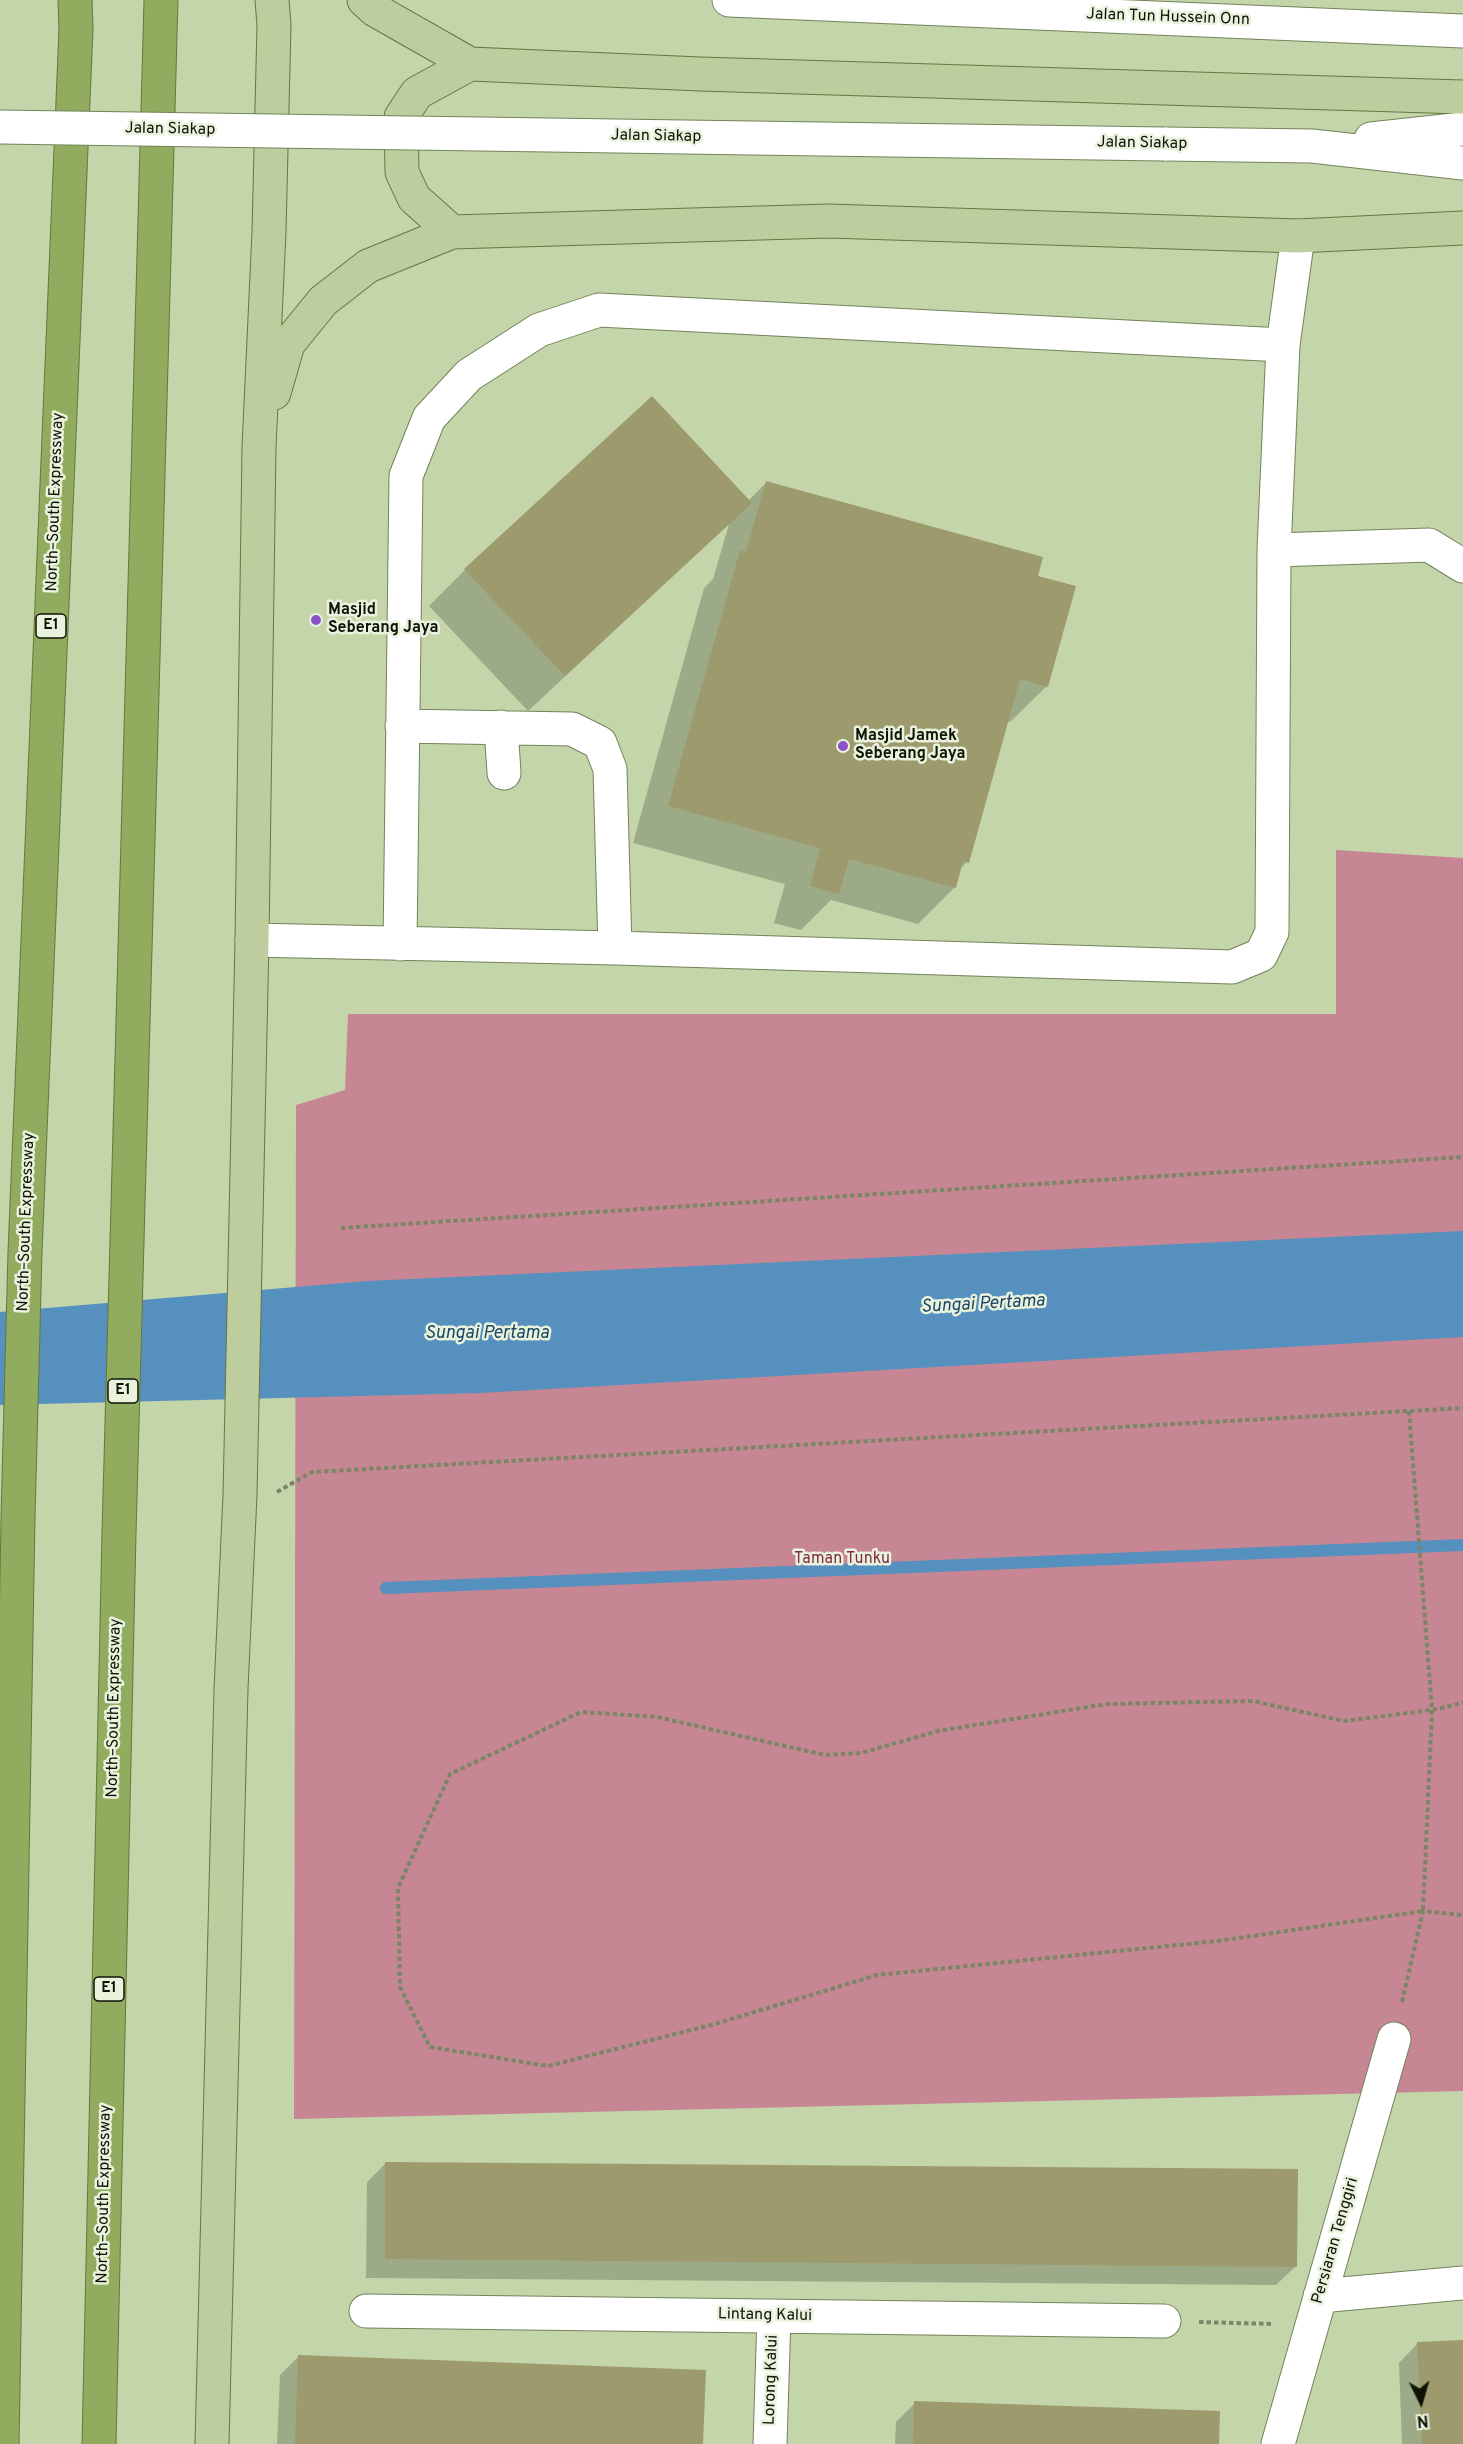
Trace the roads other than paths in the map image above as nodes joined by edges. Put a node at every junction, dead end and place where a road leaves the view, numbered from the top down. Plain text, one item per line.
1 (75, 0) edge
2 (161, 0) edge
3 (272, 0) edge
4 (364, 0) edge
5 (729, 0) edge
6 (1463, 31) edge
7 (470, 64) junction
8 (1463, 97) edge
9 (0, 128) edge
10 (1463, 129) edge
11 (1312, 146) junction
12 (1463, 163) edge
13 (1463, 228) edge
14 (452, 232) junction
15 (1298, 236) junction
16 (1283, 345) junction
17 (259, 447) junction
18 (1274, 550) junction
19 (1463, 566) edge
20 (402, 726) junction
21 (501, 727) junction
22 (504, 773) dead end
23 (252, 940) junction
24 (400, 944) junction
25 (615, 948) junction
26 (1394, 2038) road end
27 (1463, 2283) edge
28 (1316, 2310) junction
29 (366, 2311) dead end
30 (774, 2316) junction
31 (1164, 2321) road end
32 (2, 2444) edge
33 (99, 2444) edge
34 (212, 2444) edge
35 (770, 2444) edge
36 (1278, 2444) edge

1 - 32 highway, North–South Expressway / E1
2 - 33 highway, North–South Expressway / E1
3 - 17 main road
4 - 7 main road
5 - 6 street, Jalan Tun Hussein Onn
7 - 8 main road
7 - 14 main road
9 - 11 street, Jalan Siakap, bridge
10 - 11 street, Jalan Siakap
11 - 12 street, Jalan Siakap
13 - 15 main road
14 - 15 main road
14 - 17 main road
15 - 16 street
16 - 18 street
16 - 20 street
17 - 23 main road
18 - 19 street
18 - 25 street
20 - 21 street
20 - 24 street
21 - 22 street
21 - 25 street
23 - 24 street
23 - 34 main road
24 - 25 street
26 - 28 street, Persiaran Tenggiri
27 - 28 street
28 - 36 street, Persiaran Tenggiri
29 - 30 street, Lintang Kalui
30 - 31 street, Lintang Kalui
30 - 35 street, Lorong Kalui

